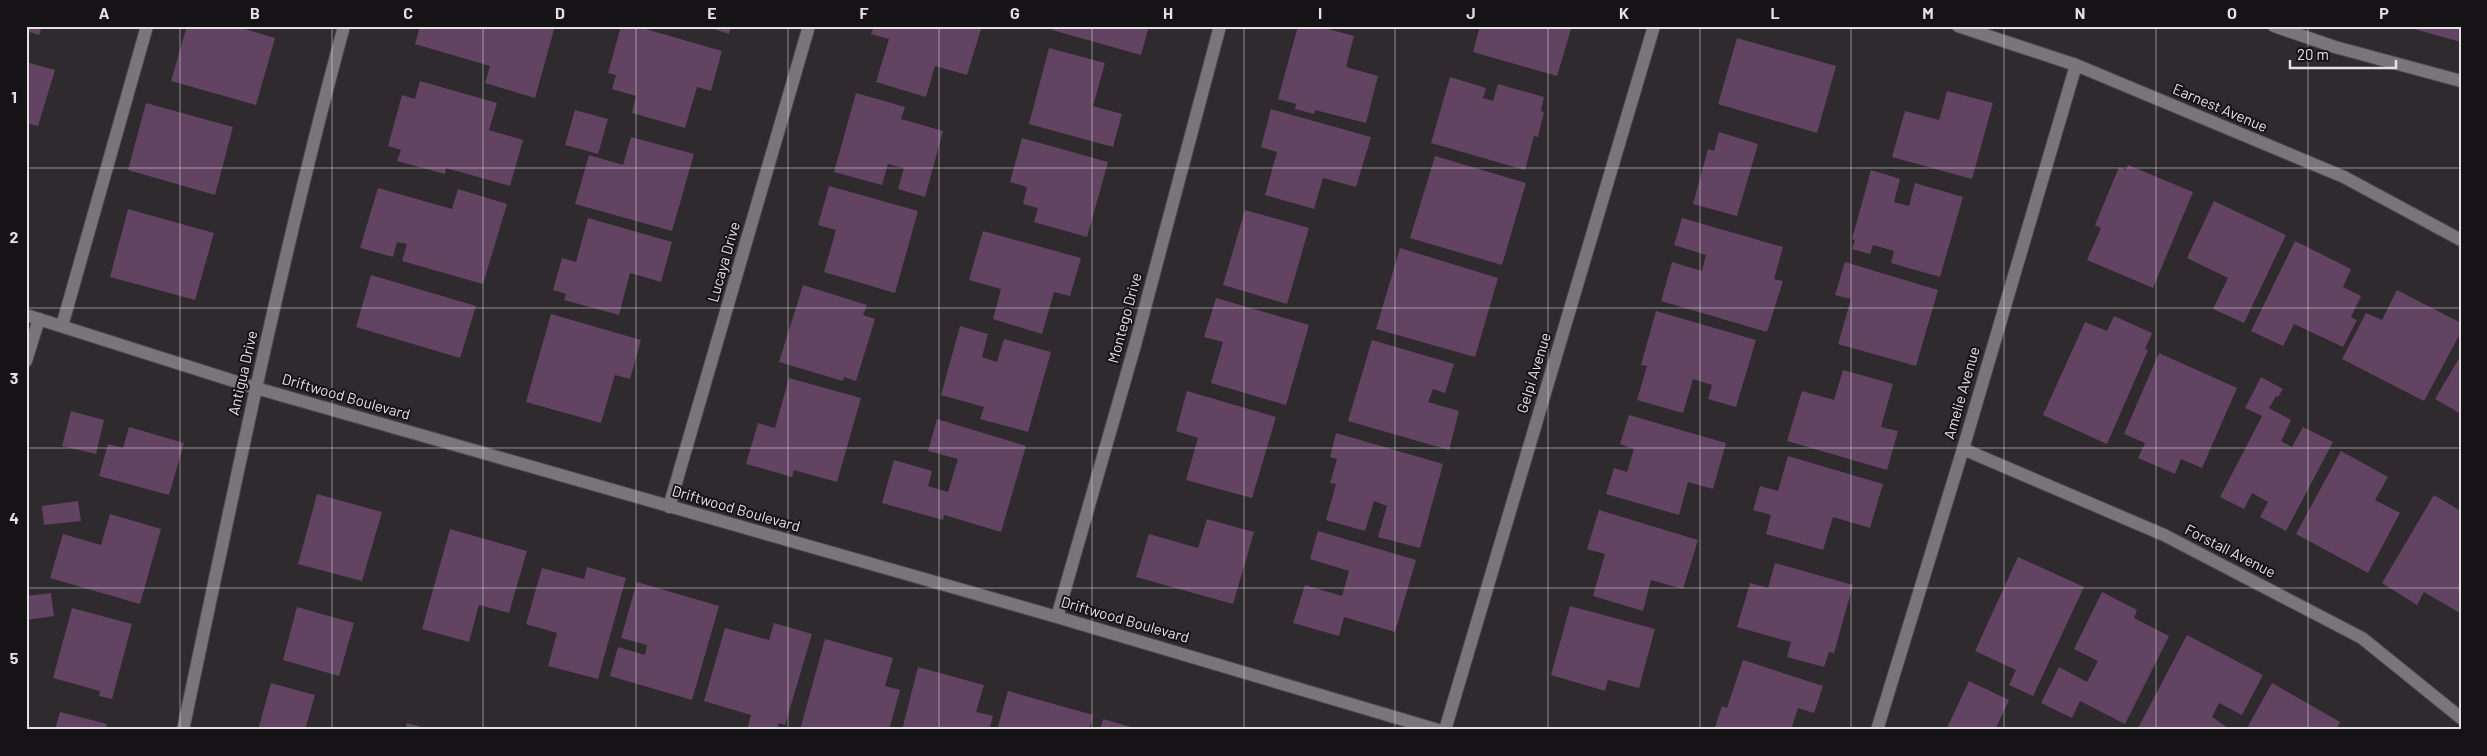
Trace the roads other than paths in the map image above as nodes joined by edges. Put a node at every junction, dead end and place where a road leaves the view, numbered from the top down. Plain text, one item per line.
1 (146, 26) edge
2 (344, 26) edge
3 (809, 26) edge
4 (1220, 26) edge
5 (1654, 26) edge
6 (1958, 26) edge
7 (2274, 26) edge
8 (2076, 65) junction
9 (2461, 81) edge
10 (2461, 240) edge
11 (32, 317) edge
12 (62, 326) junction
13 (26, 361) edge
14 (256, 388) junction
15 (1963, 449) junction
16 (669, 507) junction
17 (1057, 617) junction
18 (2461, 718) edge
19 (183, 730) edge
20 (1438, 730) edge
21 (1444, 730) edge
22 (1877, 730) edge

1 - 12 street
2 - 14 street, Antigua Drive
3 - 16 street, Lucaya Drive
4 - 17 street, Montego Drive
5 - 21 street, Gelpi Avenue
6 - 8 street, Earnest Avenue
7 - 9 street
8 - 10 street, Earnest Avenue
8 - 15 street, Amelie Avenue
11 - 12 street, Driftwood Boulevard
11 - 13 street
12 - 14 street, Driftwood Boulevard
14 - 16 street, Driftwood Boulevard
14 - 19 street, Antigua Drive
15 - 18 street, Forstall Avenue
15 - 22 street, Amelie Avenue
16 - 17 street, Driftwood Boulevard
17 - 20 street, Driftwood Boulevard

